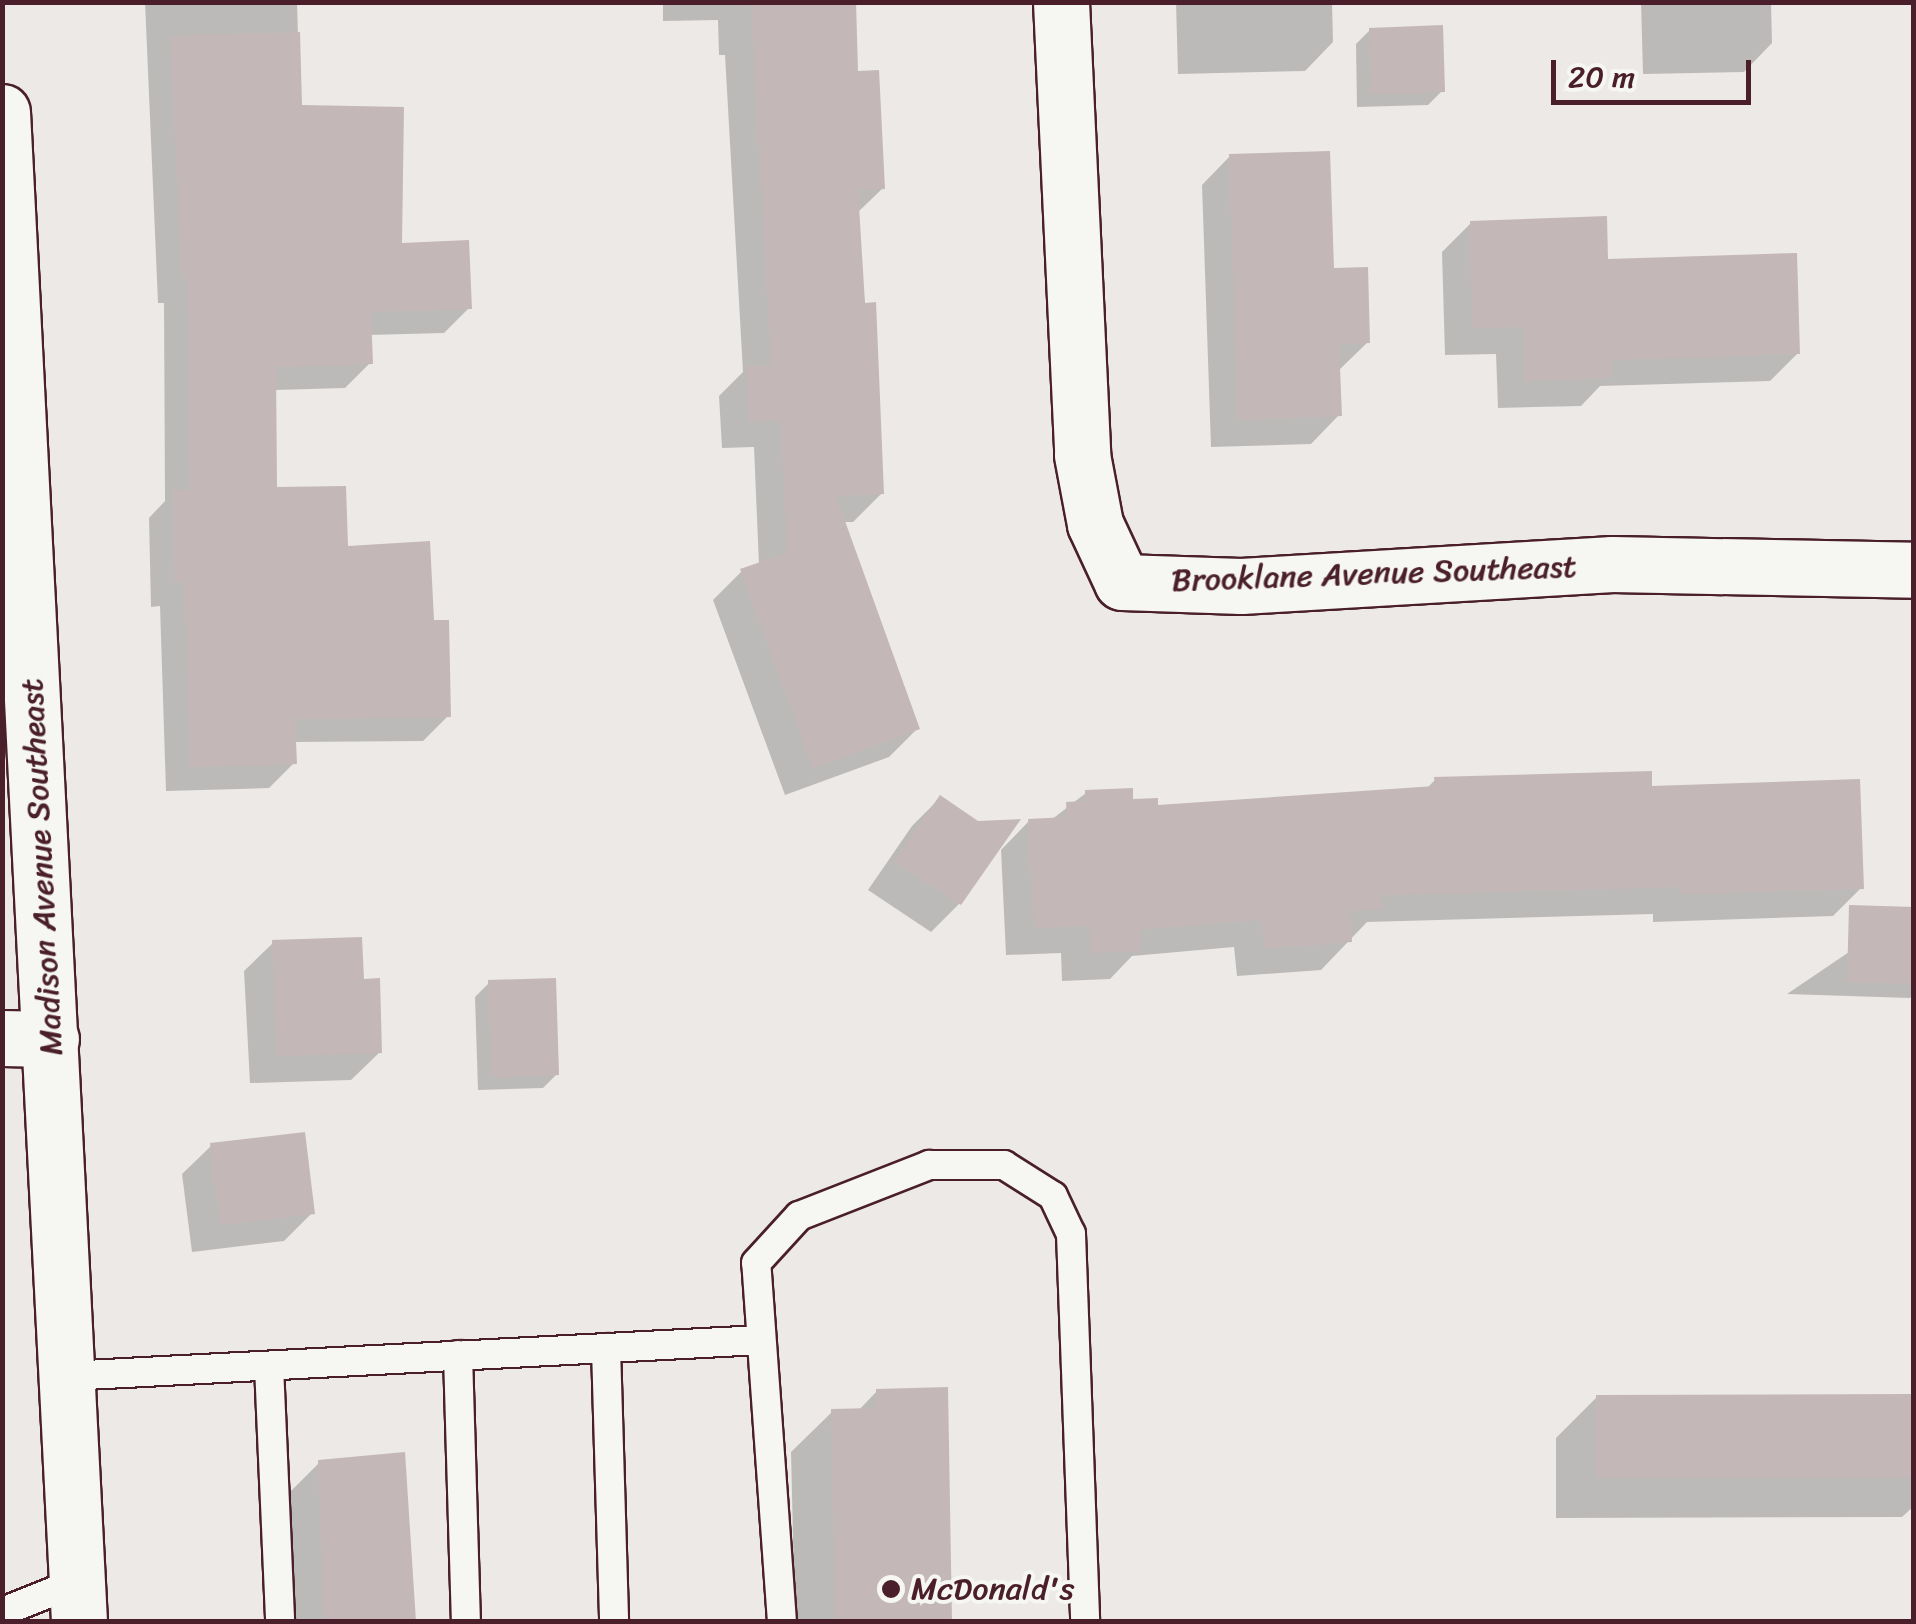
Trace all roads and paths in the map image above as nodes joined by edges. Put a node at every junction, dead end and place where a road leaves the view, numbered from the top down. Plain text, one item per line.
1 (1061, 2) edge
2 (2, 112) edge
3 (1914, 570) edge
4 (27, 1039) edge
5 (761, 1340) junction
6 (606, 1348) junction
7 (458, 1356) junction
8 (269, 1366) junction
9 (67, 1376) junction
10 (78, 1602) edge
11 (2, 1612) edge
12 (280, 1622) edge
13 (466, 1622) edge
14 (614, 1622) edge
15 (782, 1622) edge
16 (1085, 1622) edge

1 - 3 street, Brooklane Avenue Southeast
2 - 4 street, Madison Avenue Southeast
4 - 9 street, Madison Avenue Southeast
5 - 6 lane
5 - 15 lane
5 - 16 lane
6 - 7 lane
6 - 14 lane
7 - 8 lane
7 - 13 lane
8 - 9 lane
8 - 12 lane
9 - 10 street, Madison Avenue Southeast
10 - 11 lane

